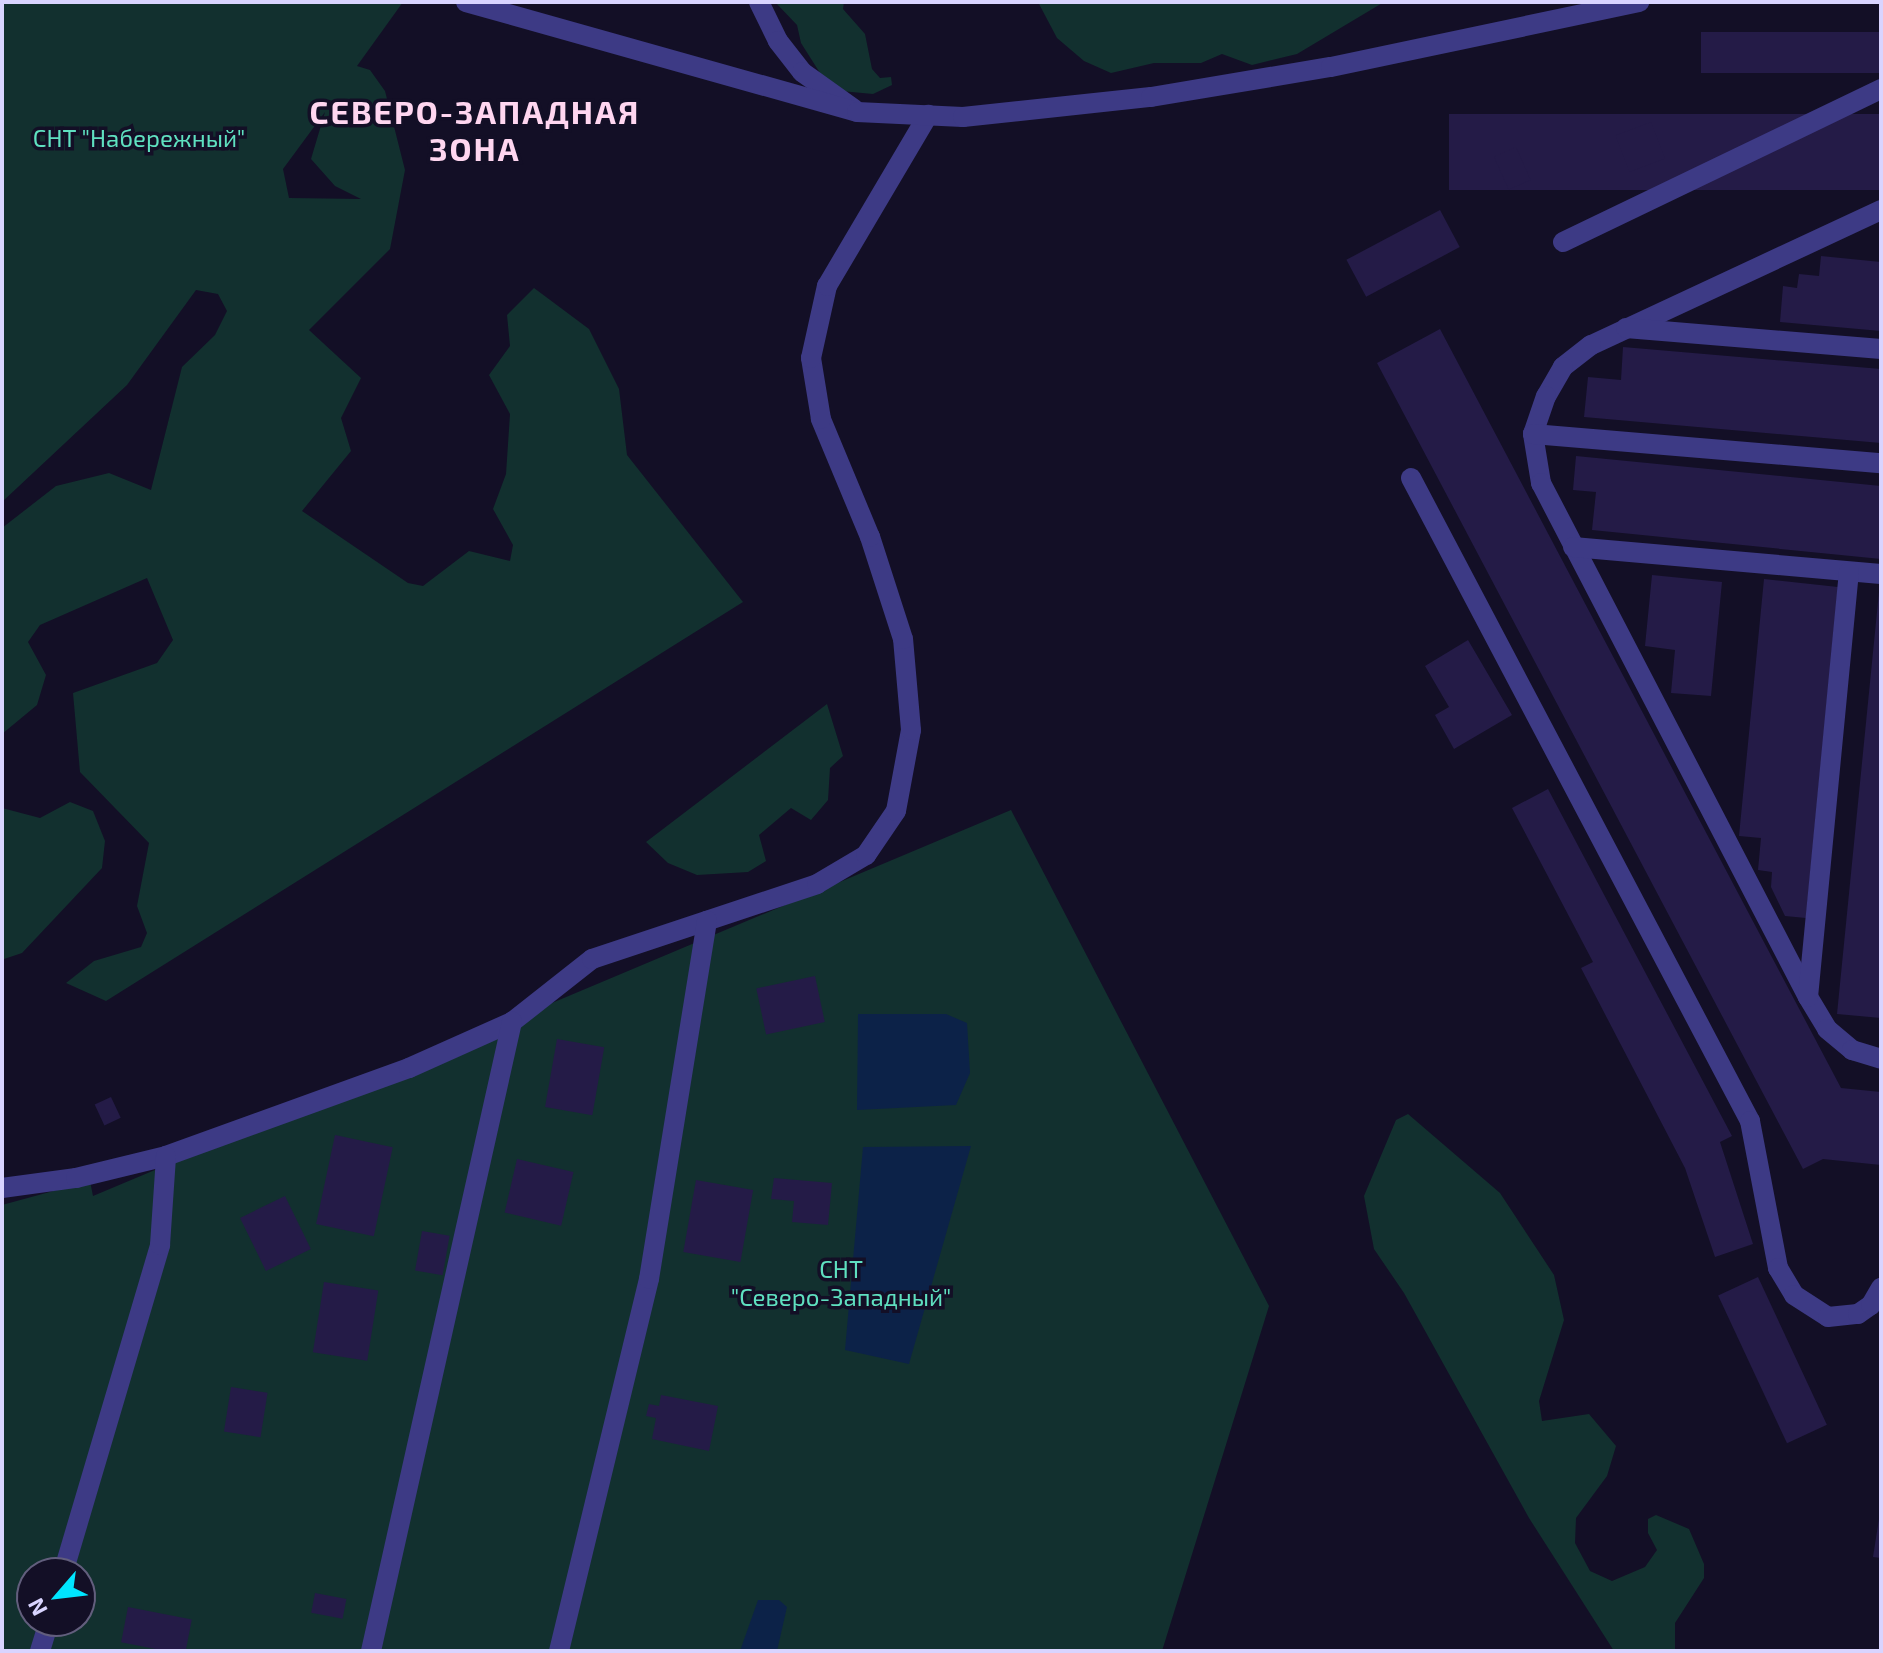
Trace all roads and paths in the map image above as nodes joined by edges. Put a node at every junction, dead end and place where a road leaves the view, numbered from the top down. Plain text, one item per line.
1 (466, 2) edge
2 (759, 2) edge
3 (1639, 2) edge
4 (1881, 89) edge
5 (857, 112) junction
6 (928, 115) junction
7 (1881, 210) edge
8 (1563, 242) dead end
9 (1625, 328) junction
10 (1881, 349) edge
11 (1533, 434) junction
12 (1881, 463) edge
13 (1411, 478) dead end
14 (1573, 547) junction
15 (1849, 572) junction
16 (1881, 574) edge
17 (707, 921) junction
18 (1808, 997) junction
19 (512, 1022) junction
20 (1881, 1059) edge
21 (166, 1156) junction
22 (2, 1188) edge
23 (1881, 1288) edge
24 (68, 1557) edge
25 (371, 1651) edge
26 (559, 1651) edge

1 - 5 street
2 - 5 street
3 - 6 street
4 - 8 street
5 - 6 street
6 - 17 street
7 - 9 street
9 - 10 street
9 - 11 street
11 - 12 street
11 - 14 street
13 - 23 street
14 - 15 street
14 - 18 street
15 - 16 street
15 - 18 street
17 - 19 street
17 - 26 street
18 - 20 street
19 - 21 street
19 - 25 street
21 - 22 street
21 - 24 street

